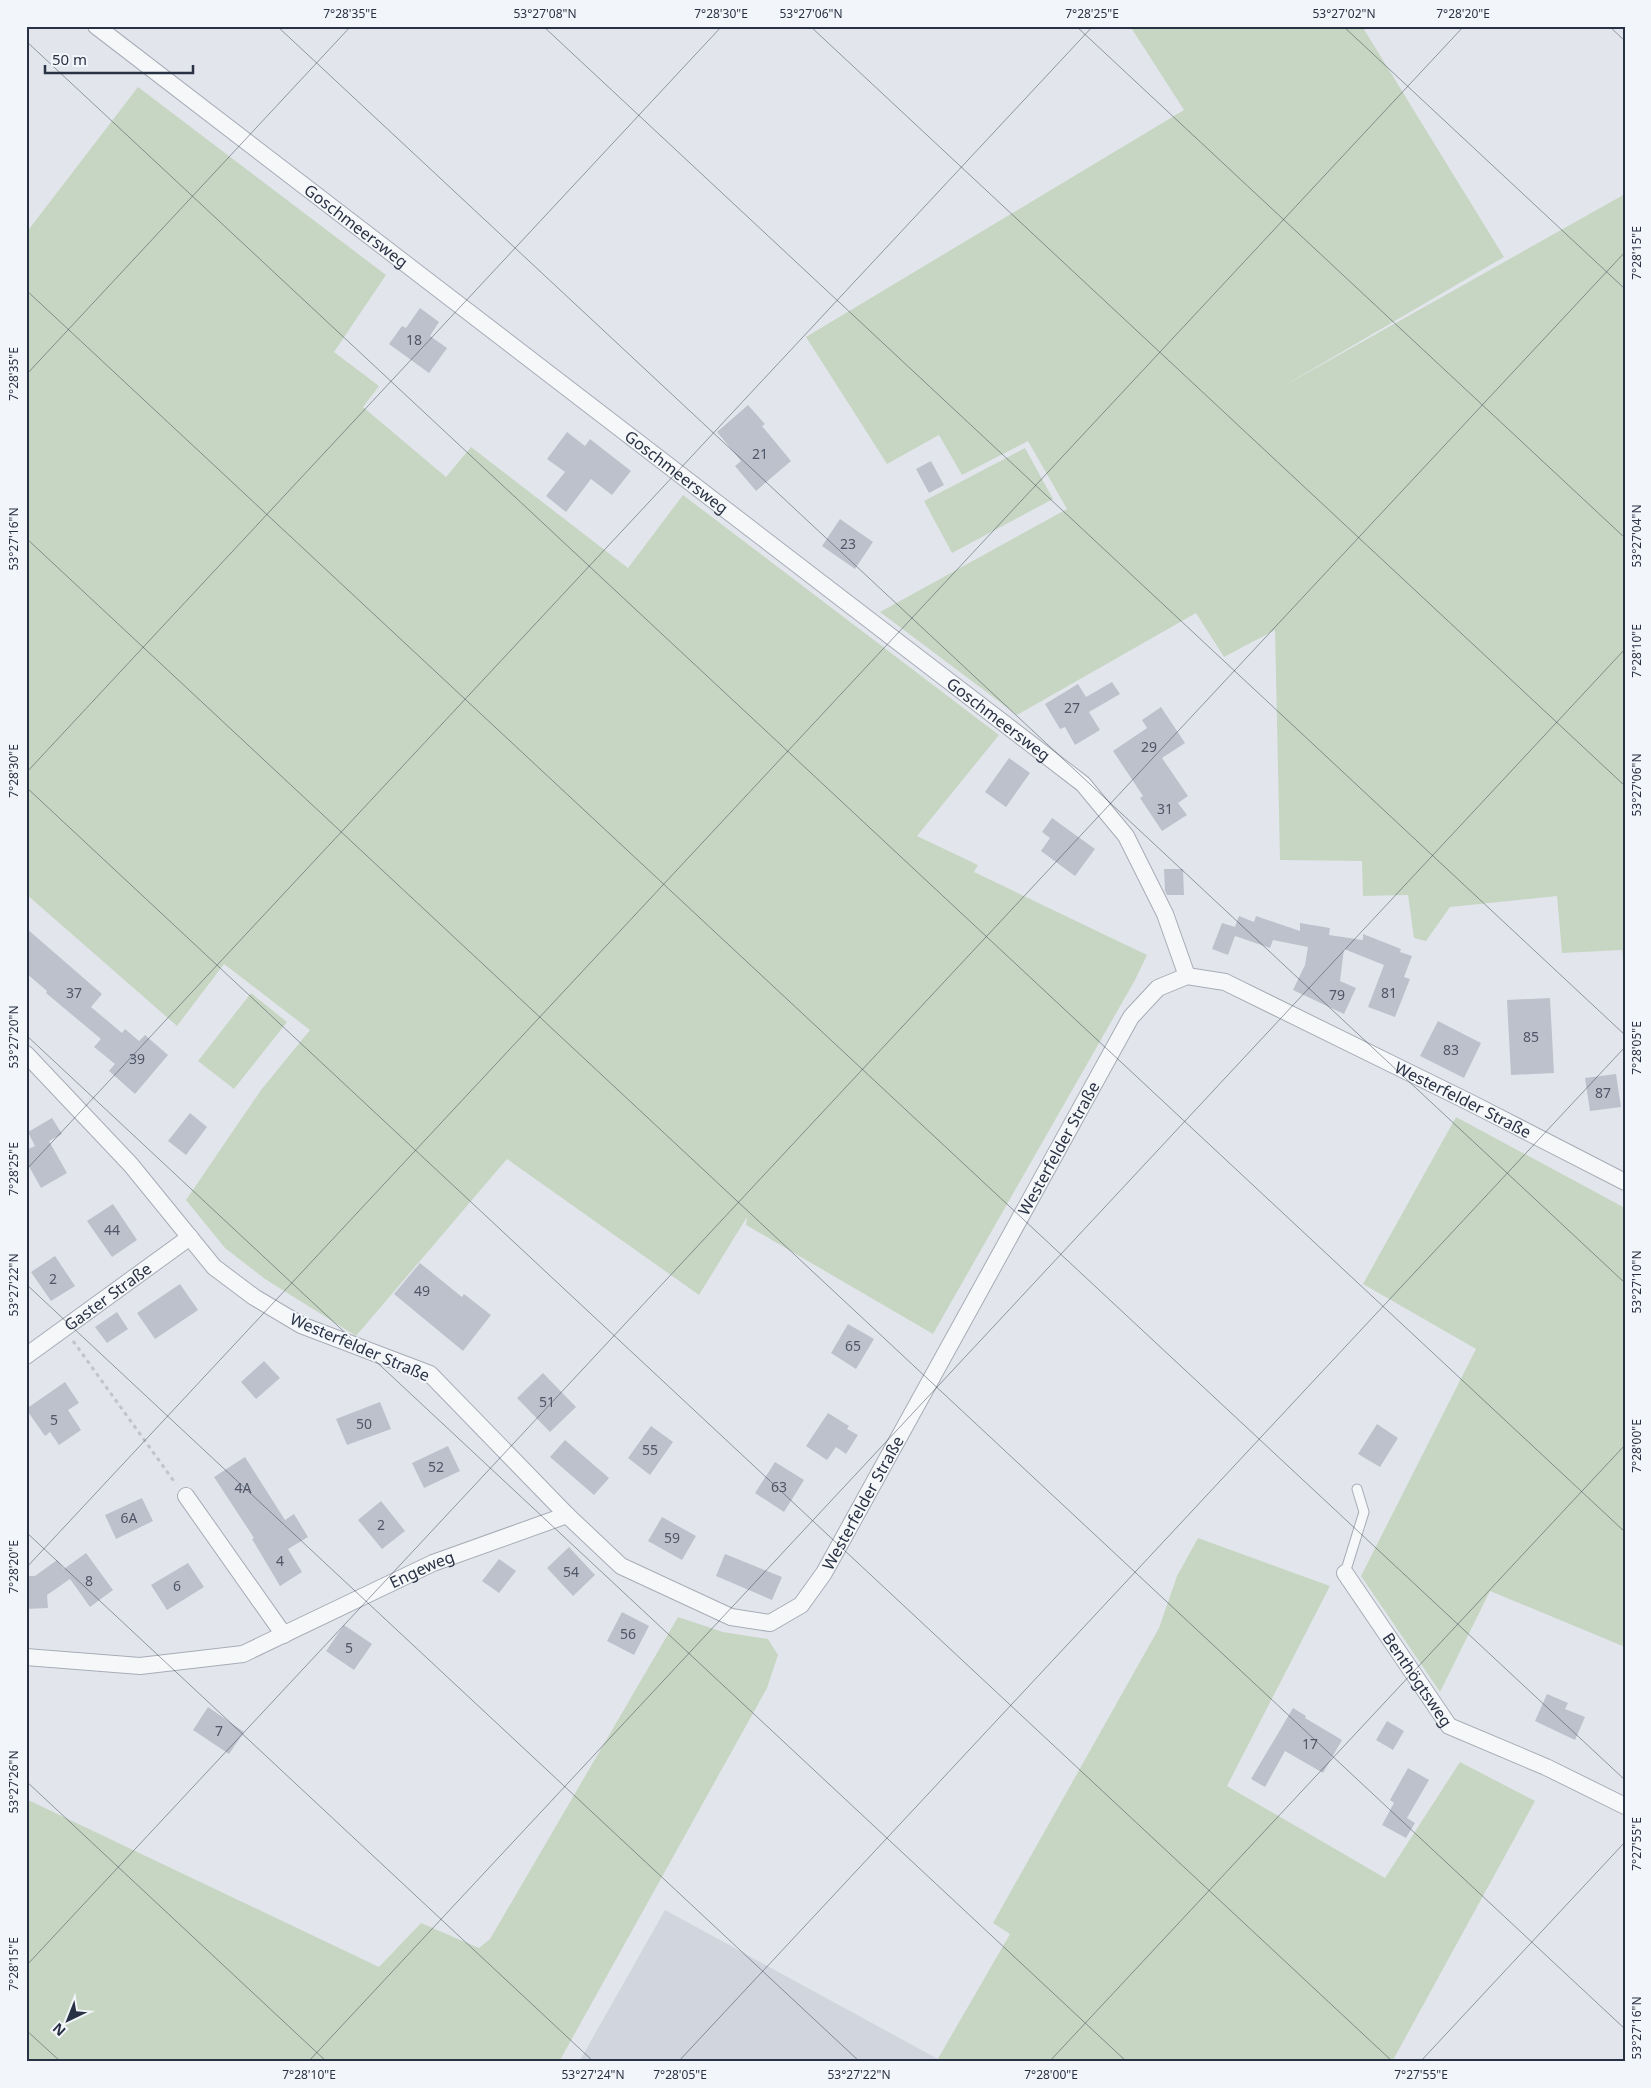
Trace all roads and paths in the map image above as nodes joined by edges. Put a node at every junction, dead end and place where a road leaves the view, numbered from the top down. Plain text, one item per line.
1 (96, 26) edge
2 (1187, 976) junction
3 (26, 1054) edge
4 (1625, 1182) edge
5 (190, 1237) junction
6 (64, 1328) junction
7 (26, 1356) edge
8 (1357, 1488) dead end
9 (186, 1496) joint
10 (567, 1515) junction
11 (1345, 1573) joint
12 (284, 1635) junction
13 (26, 1657) edge
14 (1625, 1806) edge

1 - 2 street, Goschmeersweg
2 - 4 street, Westerfelder Straße
2 - 10 street, Westerfelder Straße
3 - 5 street, Westerfelder Straße
5 - 6 street, Gaster Straße
5 - 10 street, Westerfelder Straße
6 - 7 street, Gaster Straße
6 - 9 path
8 - 11 lane
9 - 12 street
10 - 12 street, Engeweg
11 - 14 street, Benthögtsweg
12 - 13 street, Engeweg

